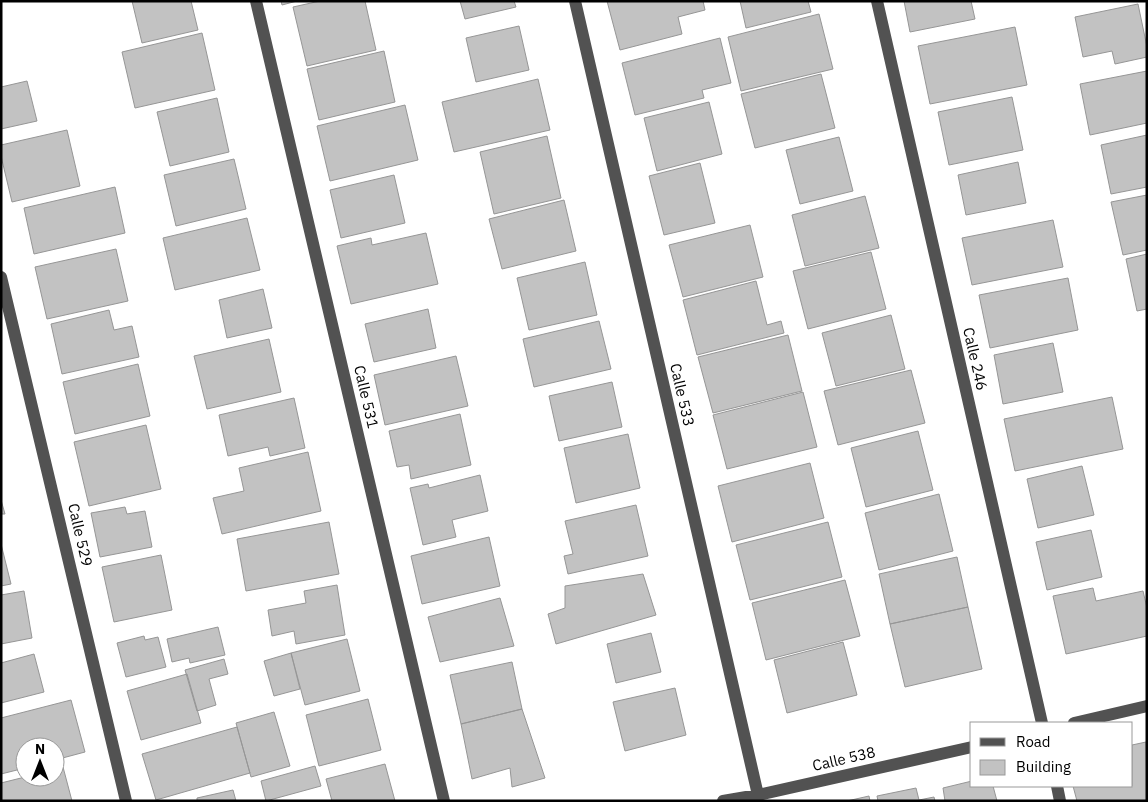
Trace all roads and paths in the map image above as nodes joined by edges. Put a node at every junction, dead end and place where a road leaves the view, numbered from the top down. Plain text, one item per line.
1 (256, 1) edge
2 (575, 1) edge
3 (876, 1) edge
4 (1, 277) edge
5 (1147, 706) edge
6 (1042, 722) edge
7 (1078, 722) edge
8 (970, 747) edge
9 (1057, 787) edge
10 (758, 795) junction
11 (126, 801) edge
12 (444, 801) edge
13 (723, 801) edge
14 (1060, 801) edge

1 - 12 street, Calle 531
2 - 10 street, Calle 533
3 - 6 street, Calle 246
4 - 11 street, Calle 529
5 - 7 street
8 - 10 street, Calle 538
9 - 14 street
10 - 13 street, Calle 538

